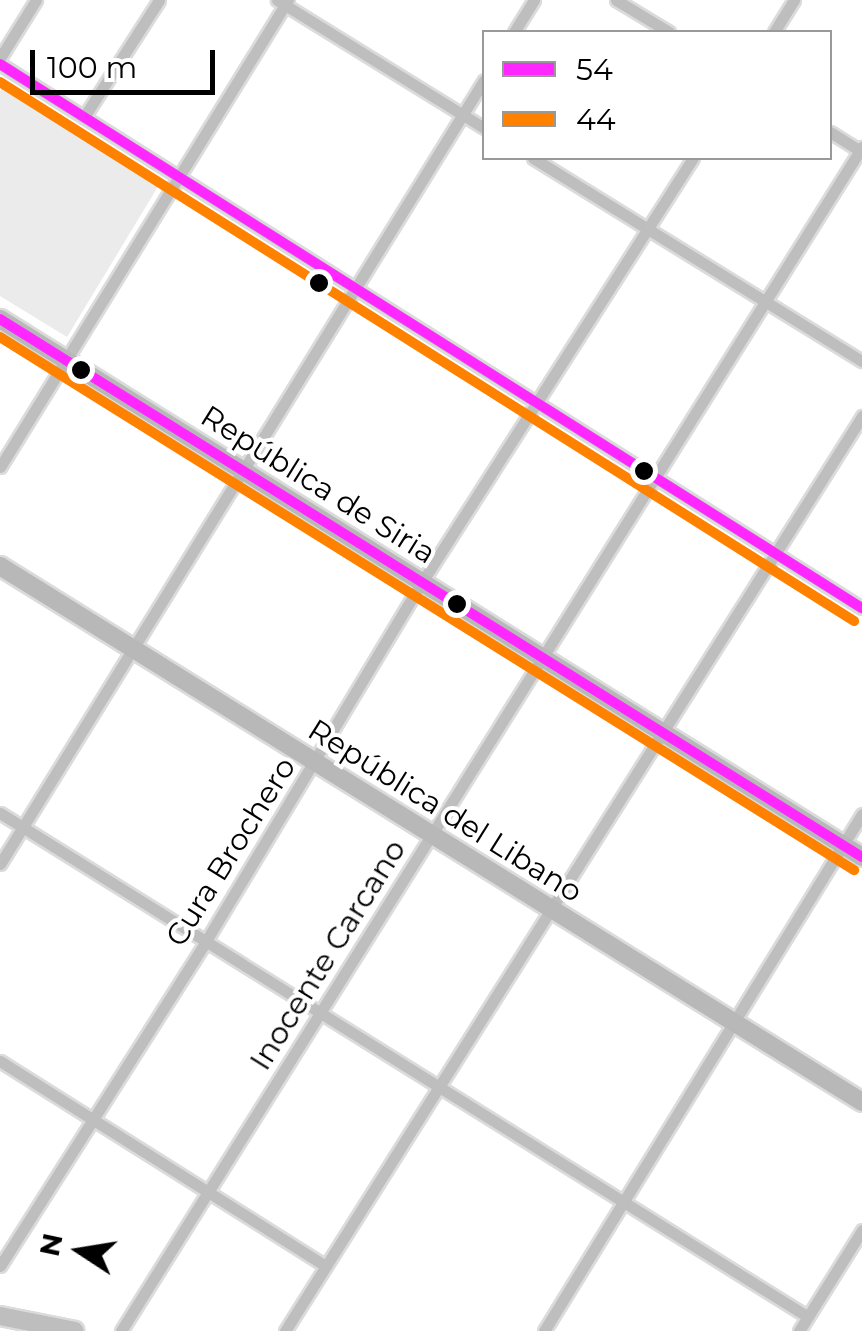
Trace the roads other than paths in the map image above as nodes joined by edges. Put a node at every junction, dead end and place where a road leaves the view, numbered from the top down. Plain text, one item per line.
1 (36, 0) edge
2 (159, 0) edge
3 (534, 0) edge
4 (616, 0) edge
5 (794, 0) edge
6 (284, 2) edge
7 (515, 30) edge
8 (666, 30) edge
9 (775, 30) edge
10 (0, 61) edge
11 (482, 83) edge
12 (463, 114) junction
13 (84, 117) junction
14 (482, 127) edge
15 (832, 133) edge
16 (861, 150) edge
17 (536, 160) edge
18 (692, 160) edge
19 (179, 177) junction
20 (648, 228) junction
21 (356, 288) junction
22 (766, 302) junction
23 (0, 319) edge
24 (66, 360) junction
25 (862, 361) edge
26 (536, 402) junction
27 (862, 416) edge
28 (0, 468) edge
29 (243, 470) junction
30 (656, 478) junction
31 (776, 553) junction
32 (0, 566) edge
33 (422, 582) junction
34 (862, 608) edge
35 (133, 649) junction
36 (543, 658) junction
37 (663, 733) junction
38 (315, 762) junction
39 (0, 812) edge
40 (862, 814) edge
41 (23, 827) junction
42 (432, 835) junction
43 (843, 845) junction
44 (862, 857) edge
45 (0, 864) edge
46 (552, 910) junction
47 (206, 941) junction
48 (321, 1013) junction
49 (733, 1022) junction
50 (0, 1061) edge
51 (440, 1088) junction
52 (862, 1102) edge
53 (94, 1120) junction
54 (210, 1192) junction
55 (622, 1201) junction
56 (862, 1230) edge
57 (0, 1266) edge
58 (326, 1266) junction
59 (0, 1316) edge
60 (808, 1317) junction
61 (75, 1331) edge
62 (121, 1331) edge
63 (285, 1331) edge
64 (544, 1331) edge
65 (799, 1331) edge

1 - 10 street
2 - 13 street
3 - 7 street
4 - 8 street
5 - 9 street
6 - 12 street
6 - 19 street
10 - 13 street
11 - 12 street
12 - 14 street
12 - 21 street
13 - 19 street
15 - 16 street
16 - 22 street, Inocente Carcano
17 - 20 street
18 - 20 street, Cura Brochero
19 - 21 street
19 - 24 street
20 - 22 street
20 - 26 street, Cura Brochero
21 - 26 street
21 - 29 street
22 - 25 street
22 - 30 street, Inocente Carcano
23 - 24 main road, República de Siria
24 - 28 street
24 - 29 main road, República de Siria
26 - 30 street
26 - 33 street, Cura Brochero
27 - 31 street
29 - 33 main road, República de Siria
29 - 35 street
30 - 31 street
30 - 36 street, Inocente Carcano
31 - 34 street
31 - 37 street
32 - 35 main road, República del Libano
33 - 36 main road, República de Siria
33 - 38 street, Cura Brochero
35 - 38 main road, República del Libano
35 - 41 street
36 - 37 main road, República de Siria
36 - 42 street, Inocente Carcano
37 - 43 main road, República de Siria
37 - 46 street
38 - 42 main road, República del Libano
38 - 47 street, Cura Brochero
39 - 41 street
40 - 43 street
41 - 45 street
41 - 47 street
42 - 46 main road, República del Libano
42 - 48 street, Inocente Carcano
43 - 44 main road, República de Siria
43 - 49 street
46 - 49 main road, República del Libano
46 - 51 street
47 - 48 street
47 - 53 street, Cura Brochero
48 - 51 street
48 - 54 street, Inocente Carcano
49 - 52 main road, República del Libano
49 - 55 street
50 - 53 street
51 - 55 street
51 - 58 street
53 - 54 street
53 - 57 street, Cura Brochero
54 - 58 street
54 - 62 street, Inocente Carcano
55 - 60 street
55 - 64 street
56 - 60 street
58 - 63 street
59 - 61 main road
60 - 65 street

